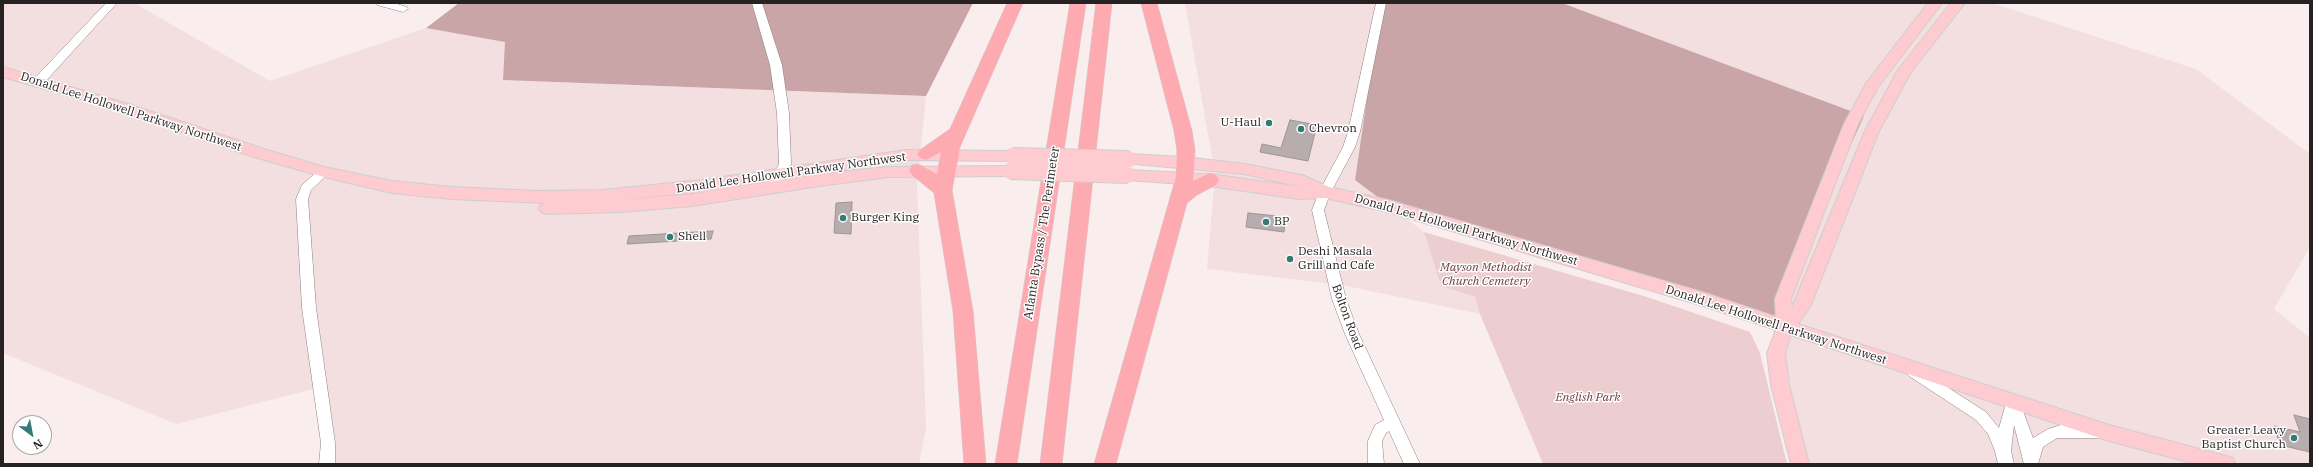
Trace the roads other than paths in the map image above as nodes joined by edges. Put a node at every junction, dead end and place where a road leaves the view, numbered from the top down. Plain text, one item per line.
1 (112, 3) edge
2 (382, 3) edge
3 (757, 3) edge
4 (1015, 3) edge
5 (1078, 3) edge
6 (1104, 3) edge
7 (1149, 3) edge
8 (1381, 3) edge
9 (1935, 3) edge
10 (1958, 3) edge
11 (403, 9) dead end
12 (3, 72) edge
13 (39, 81) junction
14 (957, 132) junction
15 (926, 154) junction
16 (947, 162) junction
17 (918, 170) junction
18 (1185, 170) junction
19 (781, 174) junction
20 (321, 175) junction
21 (1210, 180) junction
22 (773, 188) junction
23 (943, 190) junction
24 (1324, 192) junction
25 (1181, 198) junction
26 (1786, 327) junction
27 (1911, 369) junction
28 (2013, 403) junction
29 (1392, 423) junction
30 (2109, 433) junction
31 (2004, 458) edge
32 (327, 464) edge
33 (975, 464) edge
34 (1006, 464) edge
35 (1051, 464) edge
36 (1105, 464) edge
37 (1376, 464) edge
38 (1412, 464) edge
39 (1800, 464) edge
40 (2031, 464) edge
41 (2226, 464) edge

1 - 13 street
2 - 11 street
3 - 19 street
4 - 14 highway
5 - 34 highway, Atlanta Bypass / The Perimeter
6 - 35 highway
7 - 18 highway
8 - 24 street, Bolton Road
9 - 26 main road
10 - 26 main road
12 - 13 main road, Donald Lee Hollowell Parkway Northwest
13 - 20 main road, Donald Lee Hollowell Parkway Northwest
14 - 15 highway
14 - 16 highway
15 - 16 main road, Donald Lee Hollowell Parkway Northwest
15 - 19 main road, Donald Lee Hollowell Parkway Northwest
16 - 17 main road, Donald Lee Hollowell Parkway Northwest
16 - 18 main road, Donald Lee Hollowell Parkway Northwest, bridge
16 - 18 main road, Donald Lee Hollowell Parkway Northwest, bridge
16 - 23 highway
17 - 22 main road, Donald Lee Hollowell Parkway Northwest
17 - 23 highway
18 - 21 main road, Donald Lee Hollowell Parkway Northwest
18 - 24 main road, Donald Lee Hollowell Parkway Northwest
18 - 25 highway
19 - 20 main road, Donald Lee Hollowell Parkway Northwest
19 - 22 street
20 - 22 main road, Donald Lee Hollowell Parkway Northwest
20 - 32 street
21 - 24 main road, Donald Lee Hollowell Parkway Northwest
21 - 25 highway
23 - 33 highway
24 - 26 main road, Donald Lee Hollowell Parkway Northwest
24 - 29 street, Bolton Road
25 - 36 highway
26 - 27 main road, Donald Lee Hollowell Parkway Northwest
26 - 39 main road
27 - 28 main road, Donald Lee Hollowell Parkway Northwest
27 - 31 street
28 - 30 main road, Donald Lee Hollowell Parkway Northwest
28 - 31 street
28 - 40 street
29 - 37 street
29 - 38 street, Bolton Road
30 - 40 street
30 - 41 main road, Donald Lee Hollowell Parkway Northwest

